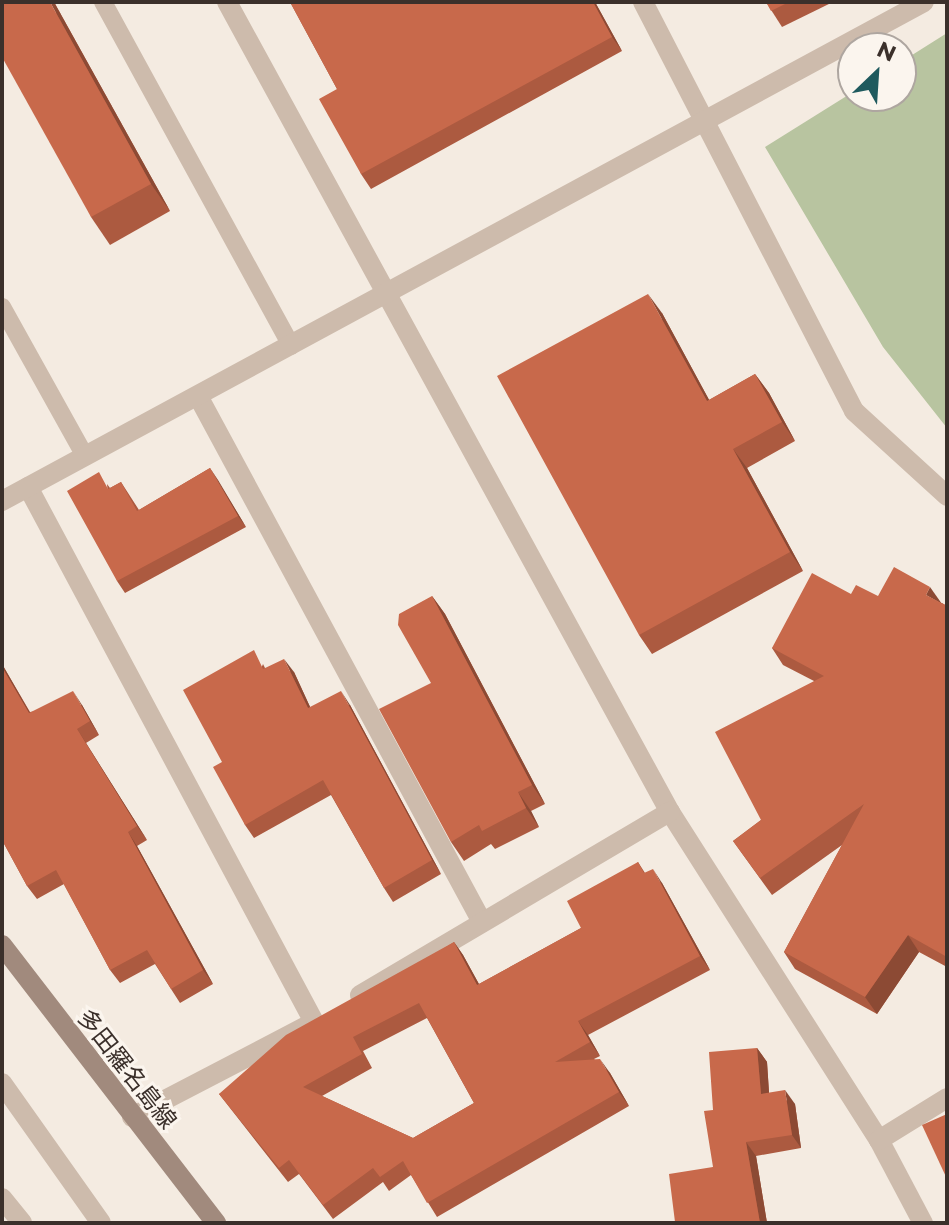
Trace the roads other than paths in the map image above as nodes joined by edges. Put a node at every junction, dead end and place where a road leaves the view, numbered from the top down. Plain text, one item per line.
1 (103, 2) edge
2 (227, 2) edge
3 (643, 2) edge
4 (924, 2) edge
5 (709, 121) junction
6 (386, 294) junction
7 (2, 307) edge
8 (291, 346) junction
9 (198, 396) junction
10 (85, 456) junction
11 (28, 487) junction
12 (947, 496) edge
13 (2, 501) edge
14 (670, 812) junction
15 (482, 922) junction
16 (2, 945) edge
17 (314, 1022) junction
18 (2, 1083) edge
19 (947, 1098) edge
20 (132, 1117) junction
21 (879, 1140) junction
22 (2, 1198) edge
23 (22, 1223) edge
24 (101, 1223) edge
25 (216, 1223) edge
26 (923, 1223) edge

1 - 8 lane
2 - 6 street
3 - 5 street
4 - 5 street
5 - 6 street
5 - 12 street
6 - 8 street
6 - 14 street
7 - 10 lane
8 - 9 street
9 - 10 street
9 - 15 street
10 - 11 street
11 - 13 street
11 - 17 street
14 - 15 street
14 - 21 street
15 - 17 street
16 - 20 main road, 多田羅名島線
17 - 20 street
18 - 24 street
19 - 21 street
20 - 25 main road, 多田羅名島線
21 - 26 street
22 - 23 street

